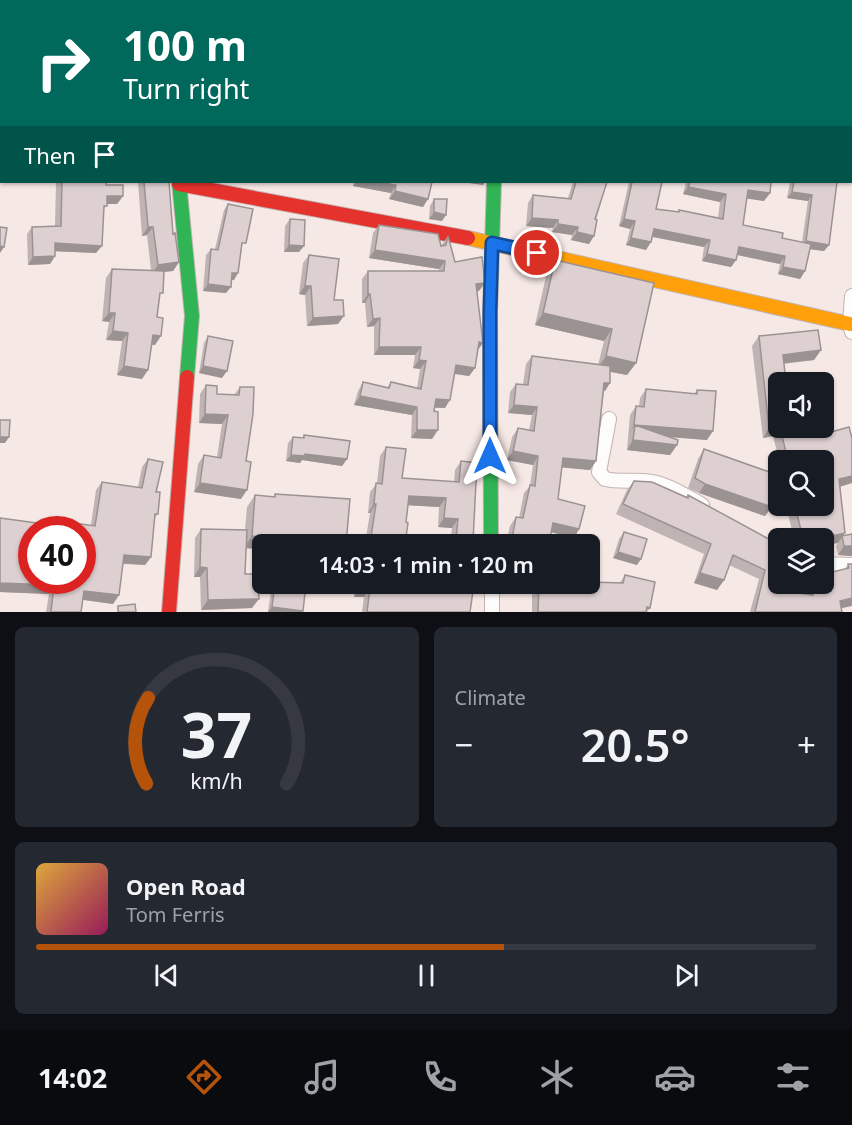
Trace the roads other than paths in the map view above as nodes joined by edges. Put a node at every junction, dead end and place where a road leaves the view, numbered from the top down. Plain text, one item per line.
1 (179, 183) edge
2 (494, 183) edge
3 (492, 243) junction
4 (852, 296) edge
5 (851, 328) edge
6 (609, 419) dead end
7 (714, 512) edge
8 (491, 534) edge
9 (834, 564) edge
10 (852, 565) edge
11 (492, 594) edge
12 (169, 612) edge
13 (492, 612) edge

1 - 3 street
1 - 12 street
2 - 3 street
3 - 5 street
3 - 8 street
4 - 5 street
6 - 7 street
9 - 10 street
11 - 13 street

